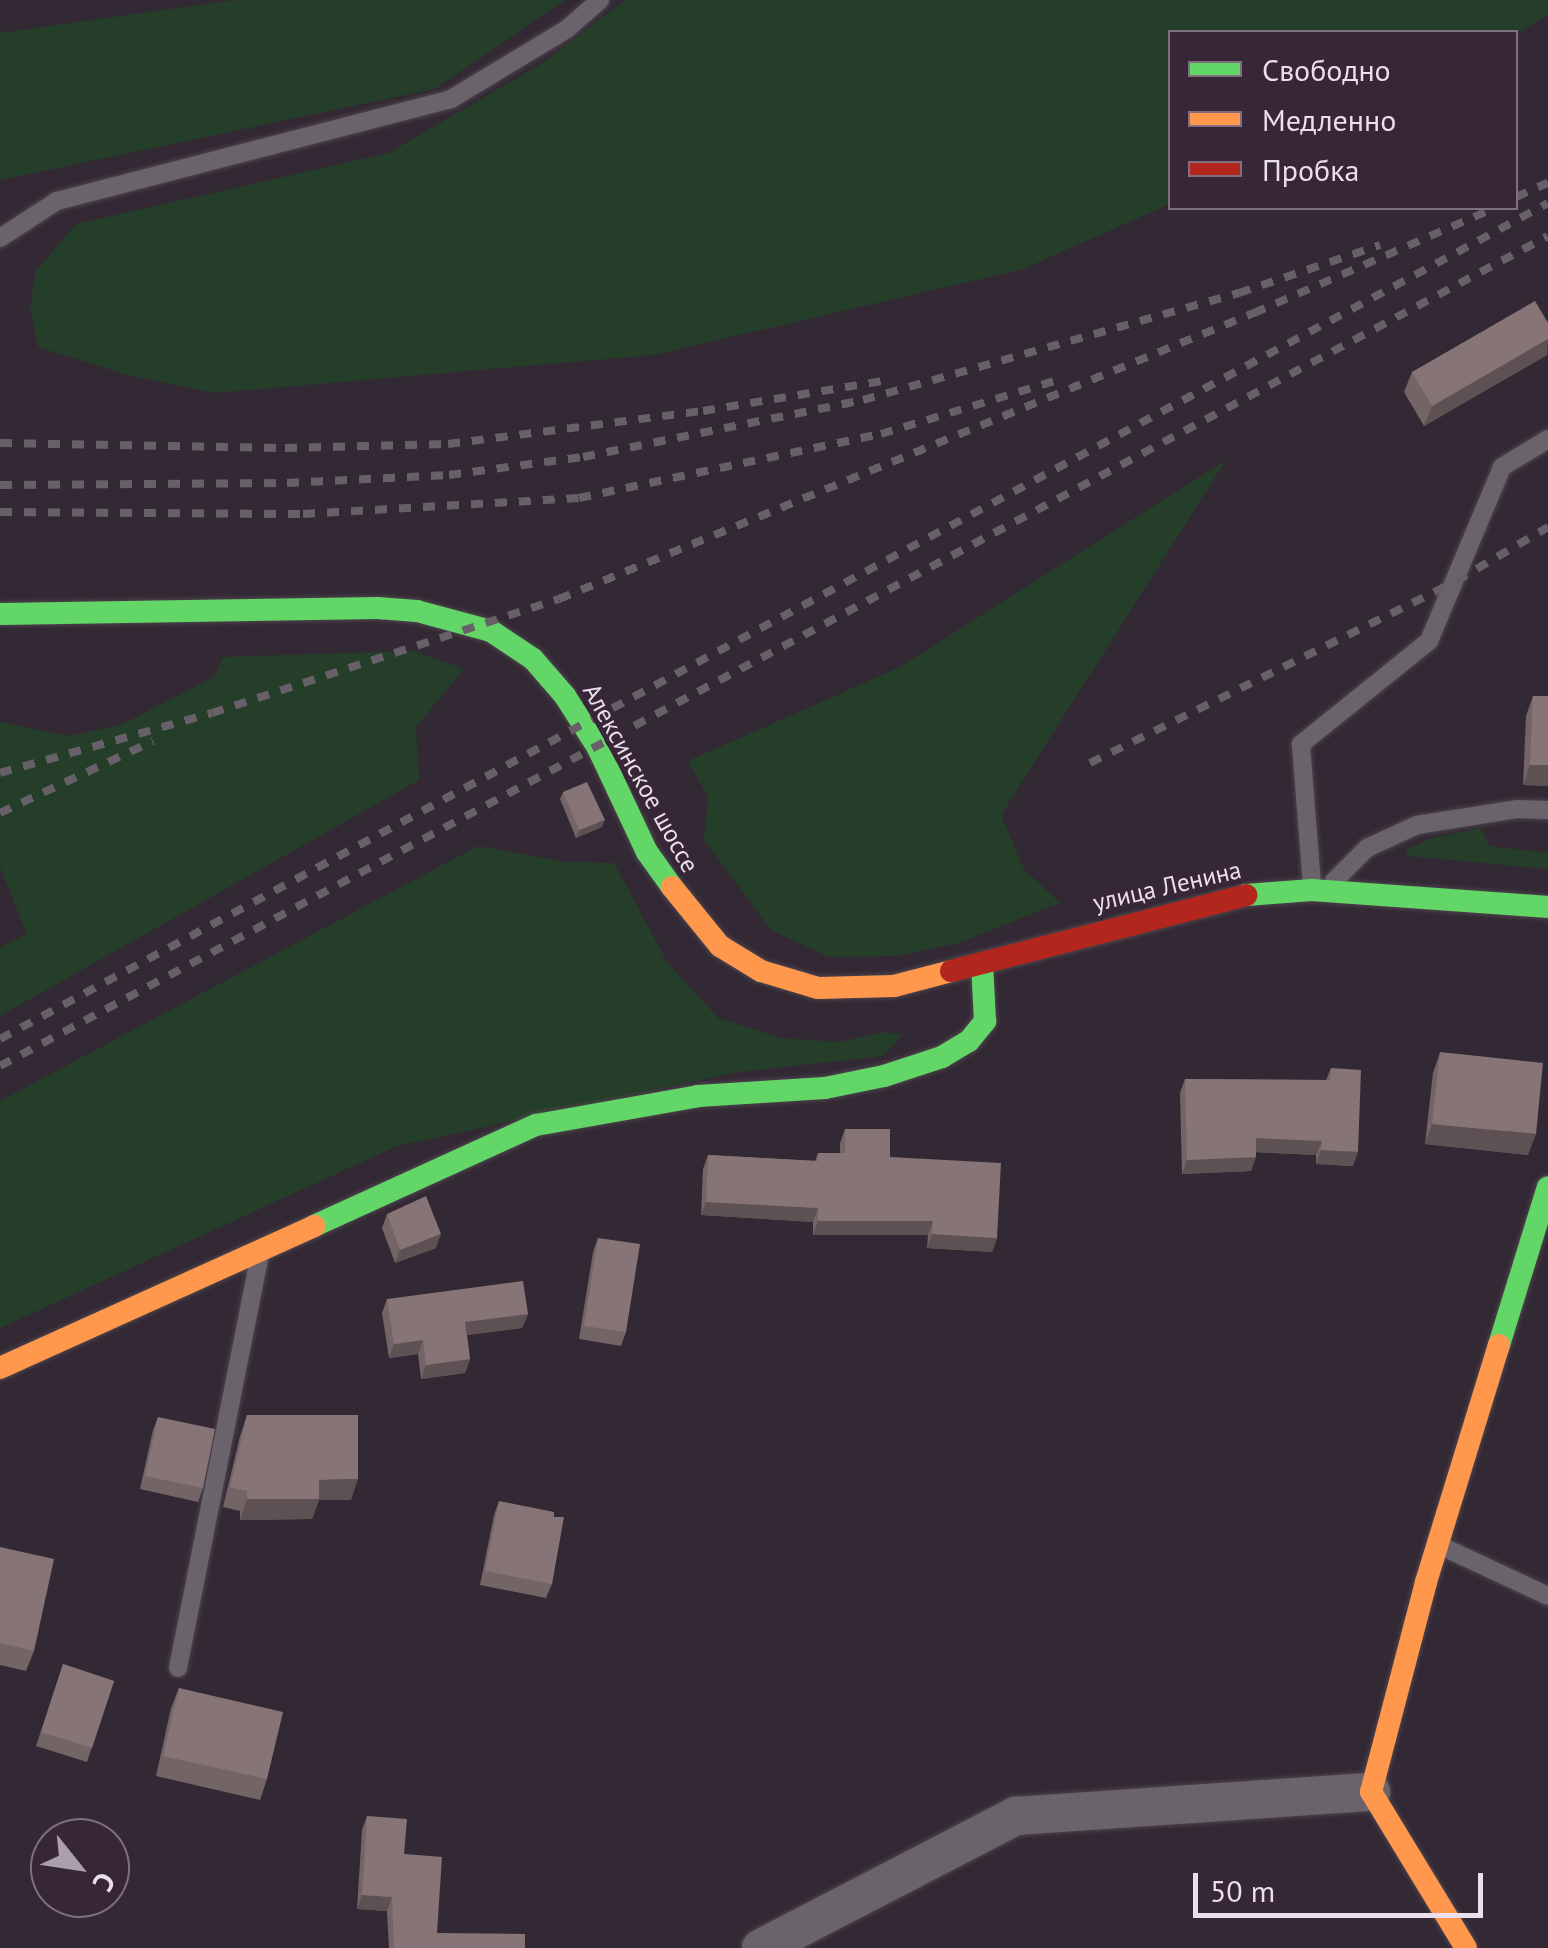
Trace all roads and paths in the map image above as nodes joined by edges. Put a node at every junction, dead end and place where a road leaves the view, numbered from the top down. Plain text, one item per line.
1 (600, 0) edge
2 (0, 238) edge
3 (1548, 439) edge
4 (0, 614) edge
5 (1548, 810) edge
6 (1317, 891) junction
7 (1548, 907) edge
8 (982, 964) junction
9 (1548, 1187) edge
10 (260, 1254) junction
11 (0, 1368) edge
12 (1438, 1544) junction
13 (1548, 1596) edge
14 (178, 1668) dead end
15 (1371, 1792) junction
16 (762, 1948) edge
17 (1466, 1948) edge

1 - 2 lane
3 - 6 lane
4 - 8 street, Алексинское шоссе
5 - 6 lane
6 - 7 street, улица Ленина
6 - 8 street, улица Ленина
8 - 10 street
9 - 12 street
10 - 11 street
10 - 14 lane
12 - 13 lane
12 - 15 street
15 - 16 street
15 - 17 street

